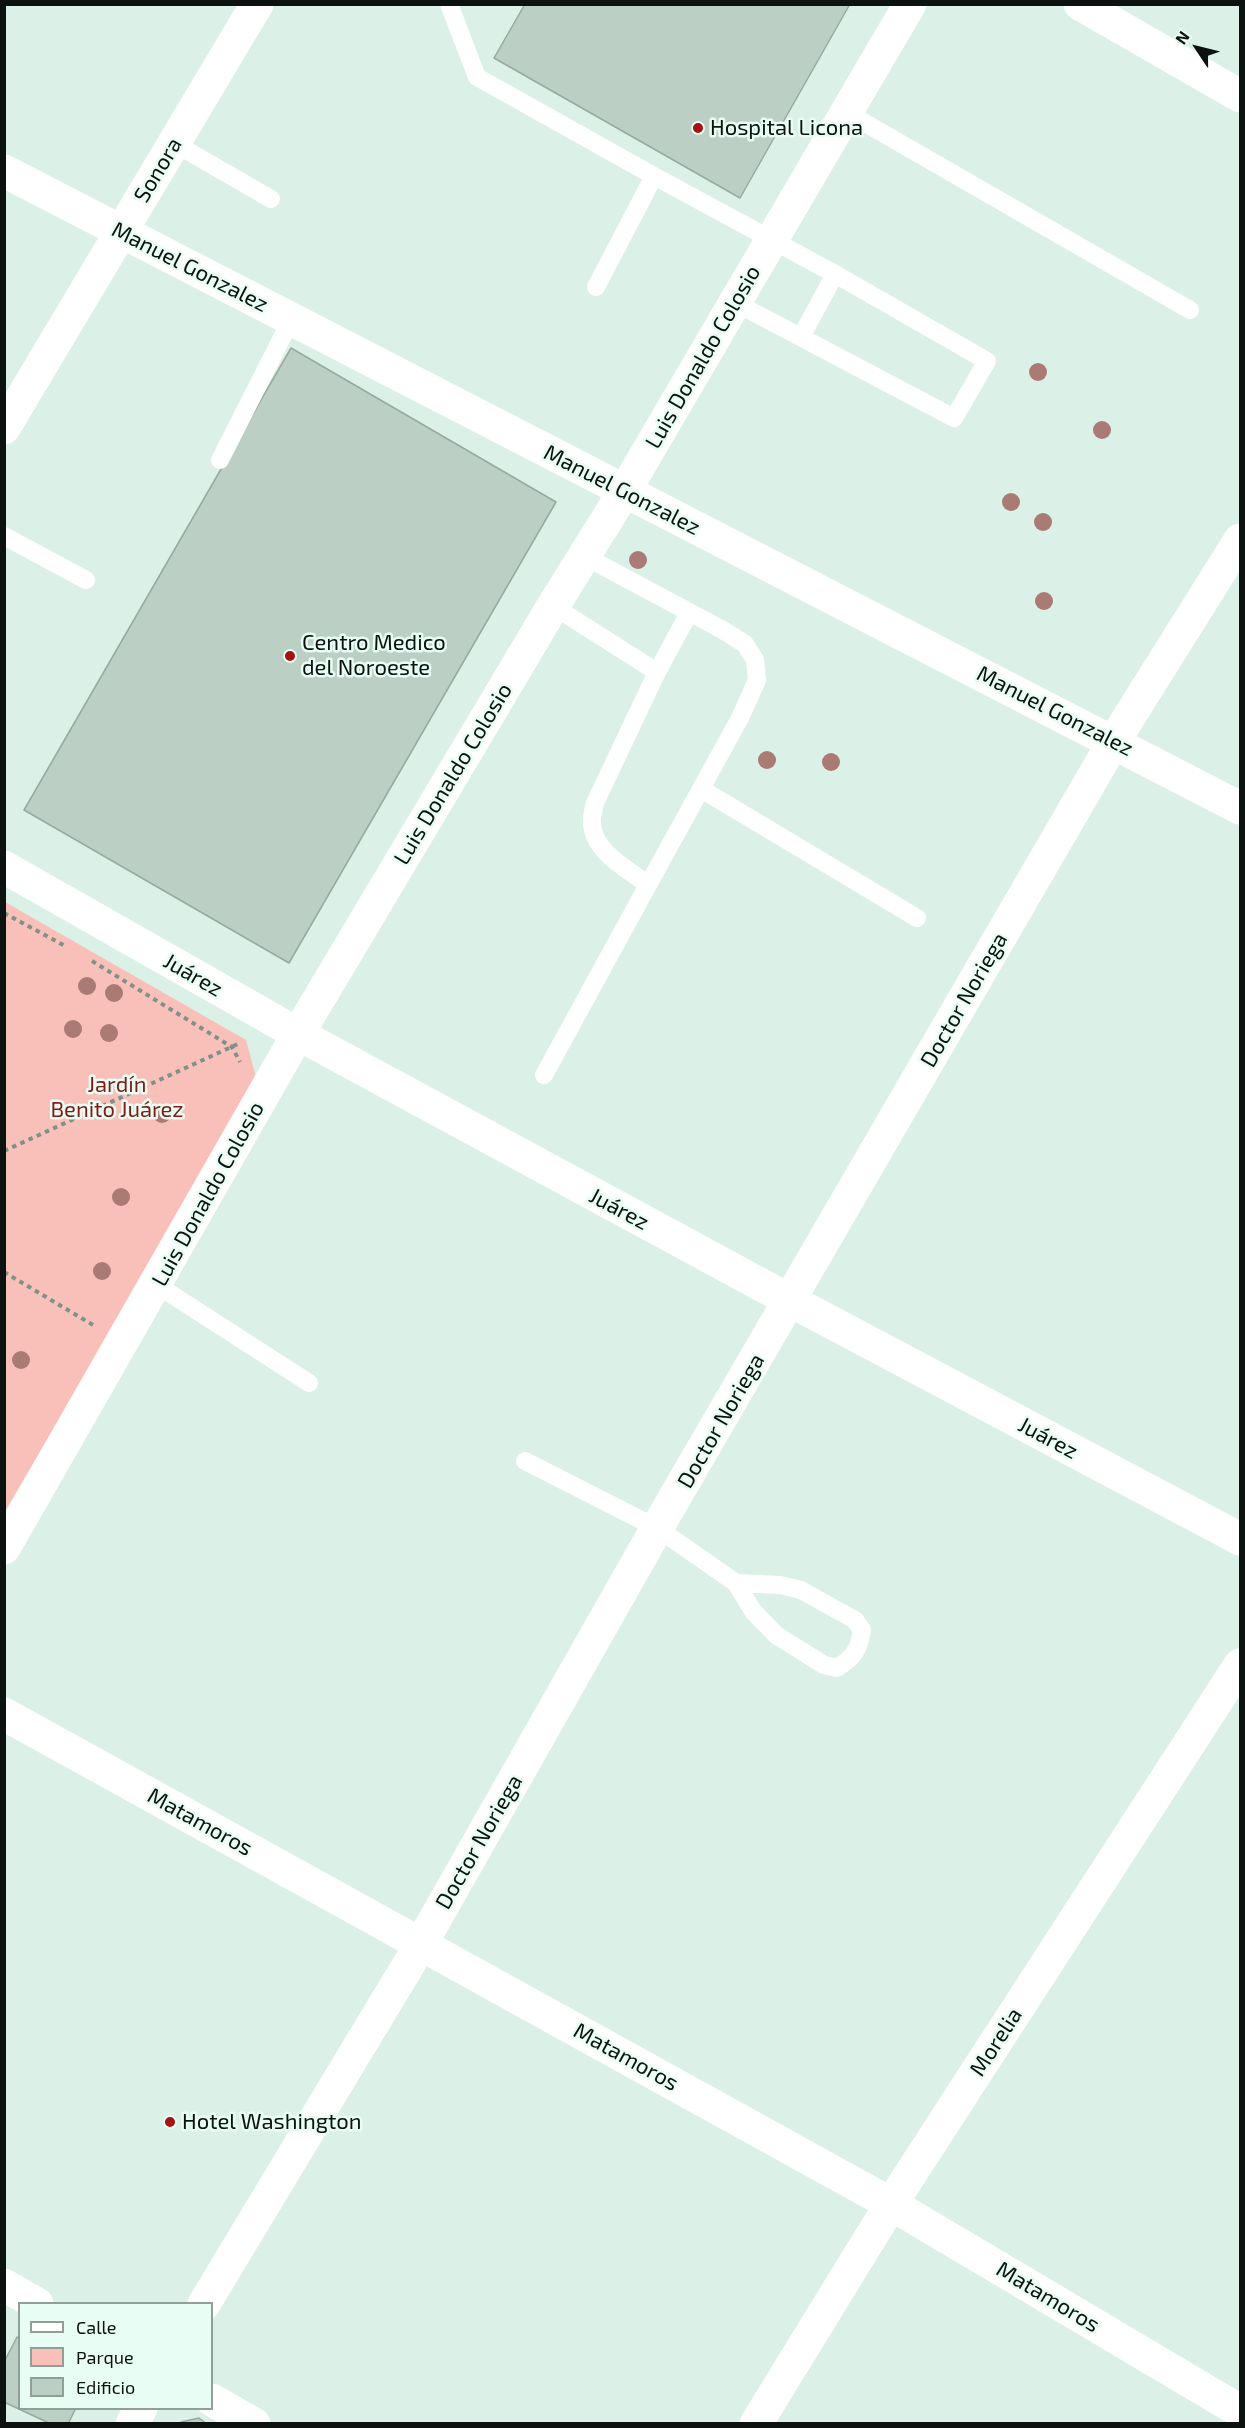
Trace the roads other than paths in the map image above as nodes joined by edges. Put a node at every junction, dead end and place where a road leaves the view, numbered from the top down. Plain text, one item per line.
1 (257, 4) edge
2 (449, 4) edge
3 (910, 4) edge
4 (1080, 4) edge
5 (1240, 96) edge
6 (846, 112) junction
7 (174, 143) junction
8 (4, 171) edge
9 (654, 176) junction
10 (271, 199) dead end
11 (121, 232) junction
12 (773, 239) junction
13 (835, 274) junction
14 (596, 286) dead end
15 (734, 302) junction
16 (1190, 310) dead end
17 (291, 320) junction
18 (801, 337) junction
19 (5, 424) edge
20 (220, 460) dead end
21 (624, 492) junction
22 (4, 536) edge
23 (1240, 540) edge
24 (584, 556) junction
25 (86, 580) dead end
26 (553, 606) junction
27 (689, 614) junction
28 (657, 672) junction
29 (1114, 741) junction
30 (701, 789) junction
31 (1240, 808) edge
32 (4, 867) edge
33 (648, 885) junction
34 (917, 918) dead end
35 (298, 1035) junction
36 (544, 1074) dead end
37 (157, 1285) junction
38 (791, 1301) junction
39 (309, 1383) dead end
40 (525, 1461) dead end
41 (657, 1528) junction
42 (1240, 1539) edge
43 (4, 1548) edge
44 (736, 1583) junction
45 (1240, 1665) edge
46 (4, 1714) edge
47 (421, 1944) junction
48 (891, 2204) junction
49 (4, 2285) edge
50 (34, 2302) edge
51 (205, 2302) edge
52 (213, 2401) edge
53 (1233, 2407) edge
54 (140, 2410) edge
55 (132, 2424) edge
56 (254, 2424) edge
57 (756, 2424) edge

1 - 7 street, Sonora
2 - 9 lane
3 - 6 street, Luis Donaldo Colosio
4 - 5 street
6 - 12 street, Luis Donaldo Colosio
6 - 16 lane
7 - 10 lane
7 - 11 street, Sonora
8 - 11 street, Manuel Gonzalez
9 - 12 lane
9 - 14 lane
11 - 17 street, Manuel Gonzalez
11 - 19 street, Sonora
12 - 13 lane
12 - 15 street, Luis Donaldo Colosio
13 - 18 lane
13 - 18 lane
15 - 18 lane
15 - 21 street, Luis Donaldo Colosio
17 - 20 lane
17 - 21 street, Manuel Gonzalez
21 - 24 street, Luis Donaldo Colosio
21 - 29 street, Manuel Gonzalez
22 - 25 lane
23 - 29 street, Doctor Noriega
24 - 26 street, Luis Donaldo Colosio
24 - 27 lane
26 - 28 lane
26 - 35 street, Luis Donaldo Colosio
27 - 28 lane
27 - 30 lane
28 - 33 lane
29 - 31 street, Manuel Gonzalez
29 - 38 street, Doctor Noriega
30 - 33 lane
30 - 34 lane
32 - 35 street, Juárez
33 - 36 lane
35 - 37 street, Luis Donaldo Colosio
35 - 38 street, Juárez
37 - 39 lane
37 - 43 street, Luis Donaldo Colosio
38 - 41 street, Doctor Noriega
38 - 42 street, Juárez
40 - 41 lane
41 - 44 lane
41 - 47 street, Doctor Noriega
44 - 44 lane
45 - 48 street, Morelia
46 - 47 street, Matamoros
47 - 48 street, Matamoros
47 - 51 street, Doctor Noriega
48 - 53 street, Matamoros
48 - 57 street, Morelia
49 - 50 street
52 - 56 street
54 - 55 street

